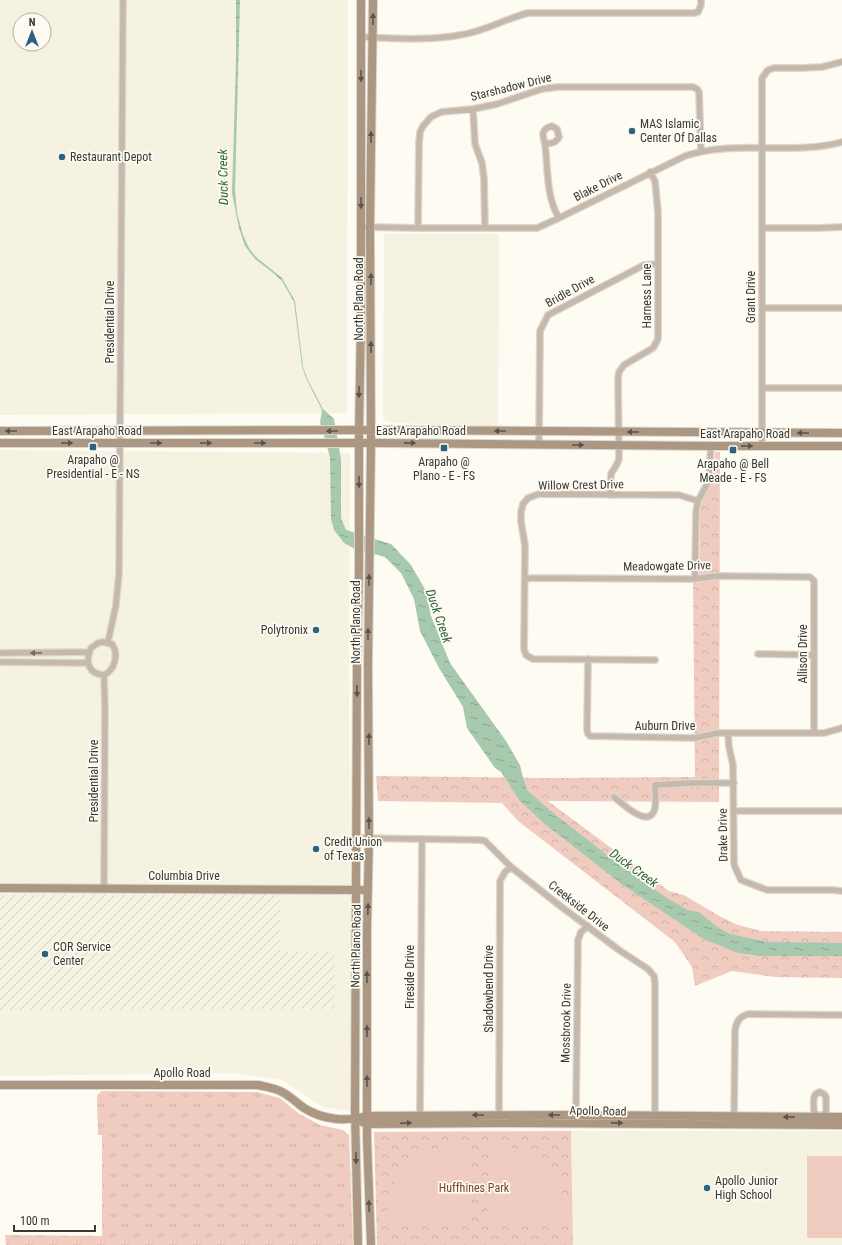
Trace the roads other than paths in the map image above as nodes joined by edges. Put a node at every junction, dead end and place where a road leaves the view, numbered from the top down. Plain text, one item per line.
1 (122, 0) edge
2 (361, 0) edge
3 (373, 0) edge
4 (701, 2) edge
5 (361, 37) junction
6 (372, 37) junction
7 (842, 62) edge
8 (473, 109) junction
9 (361, 122) junction
10 (371, 122) junction
11 (842, 142) edge
12 (546, 144) dead end
13 (762, 148) junction
14 (701, 150) junction
15 (650, 172) junction
16 (559, 218) junction
17 (361, 226) junction
18 (370, 227) junction
19 (842, 227) edge
20 (418, 228) junction
21 (485, 228) junction
22 (762, 228) junction
23 (658, 264) junction
24 (762, 308) junction
25 (842, 308) edge
26 (762, 388) junction
27 (842, 388) edge
28 (120, 430) junction
29 (0, 431) edge
30 (38, 431) junction
31 (359, 431) junction
32 (371, 431) junction
33 (540, 432) junction
34 (618, 432) junction
35 (669, 432) junction
36 (762, 432) junction
37 (842, 433) edge
38 (0, 443) edge
39 (10, 443) junction
40 (120, 443) junction
41 (359, 443) junction
42 (371, 443) junction
43 (540, 444) junction
44 (618, 444) junction
45 (681, 446) junction
46 (711, 446) junction
47 (762, 446) junction
48 (842, 446) edge
49 (610, 495) junction
50 (698, 501) junction
51 (810, 577) joint
52 (525, 578) junction
53 (695, 579) junction
54 (108, 642) junction
55 (89, 652) junction
56 (0, 653) edge
57 (15, 653) junction
58 (49, 653) junction
59 (758, 654) dead end
60 (814, 655) junction
61 (588, 659) junction
62 (655, 660) dead end
63 (0, 662) edge
64 (15, 662) junction
65 (49, 662) junction
66 (88, 663) junction
67 (104, 675) junction
68 (842, 728) edge
69 (728, 733) junction
70 (814, 733) junction
71 (357, 773) junction
72 (369, 773) junction
73 (734, 783) junction
74 (614, 797) dead end
75 (734, 811) junction
76 (842, 811) edge
77 (357, 838) junction
78 (369, 839) junction
79 (422, 839) junction
80 (511, 867) junction
81 (0, 888) edge
82 (104, 888) junction
83 (356, 890) junction
84 (368, 890) junction
85 (842, 891) edge
86 (588, 926) junction
87 (842, 1015) edge
88 (356, 1016) junction
89 (367, 1016) junction
90 (0, 1085) edge
91 (420, 1115) junction
92 (499, 1115) junction
93 (655, 1116) junction
94 (842, 1117) edge
95 (356, 1119) junction
96 (578, 1119) junction
97 (367, 1120) junction
98 (734, 1120) junction
99 (820, 1121) junction
100 (842, 1125) edge
101 (358, 1245) edge
102 (371, 1245) edge

1 - 28 street, Presidential Drive
2 - 5 main road, North Plano Road
6 -> 3 main road, North Plano Road
4 - 6 street
5 - 6 street
5 -> 9 main road, North Plano Road
6 - 10 main road, North Plano Road
7 - 13 street, Grant Drive
8 - 14 street, Starshadow Drive
8 - 20 street, Starshadow Drive
8 - 21 street
9 - 10 main road
9 -> 17 main road, North Plano Road
18 -> 10 main road, North Plano Road
11 - 13 street, Blake Drive
12 - 16 street
13 - 14 street, Blake Drive
13 - 22 street, Grant Drive
14 - 15 street, Blake Drive
15 - 16 street, Blake Drive
15 - 23 street, Harness Lane
16 - 21 street, Blake Drive
17 - 18 street, Blake Drive
17 -> 31 main road, North Plano Road
18 - 20 street, Blake Drive
32 -> 18 main road, North Plano Road
19 - 22 street
20 - 21 street, Blake Drive
22 - 24 street, Grant Drive
23 - 33 street, Bridle Drive
23 - 34 street, Harness Lane
24 - 25 street
24 - 26 street, Grant Drive
26 - 27 street
26 - 36 street, Grant Drive
28 - 30 main road, East Arapaho Road
31 -> 28 main road, East Arapaho Road
28 - 40 street, Presidential Drive
30 -> 29 main road, East Arapaho Road
30 - 39 main road
31 - 32 main road, East Arapaho Road
31 - 41 main road, North Plano Road
33 -> 32 main road, East Arapaho Road
32 - 42 main road, North Plano Road
33 - 34 main road, East Arapaho Road
33 - 43 street, Bridle Drive
35 -> 34 main road, East Arapaho Road
34 - 44 street, Harness Lane
35 - 36 main road, East Arapaho Road
35 - 45 main road
37 -> 36 main road, East Arapaho Road
36 - 47 street, Grant Drive
38 - 39 main road, East Arapaho Road
39 -> 40 main road, East Arapaho Road
40 -> 41 main road, East Arapaho Road
40 - 54 street, Presidential Drive
41 - 42 main road, East Arapaho Road
41 -> 71 main road, North Plano Road
42 -> 43 main road, East Arapaho Road
72 -> 42 main road, North Plano Road
43 -> 44 main road, East Arapaho Road
44 - 45 main road, East Arapaho Road
44 - 49 street, Harness Lane
45 - 46 main road, East Arapaho Road
46 -> 47 main road, East Arapaho Road
46 - 50 street
47 - 48 main road, East Arapaho Road
49 - 50 street, Willow Crest Drive
49 - 52 street, Willow Crest Drive
50 - 53 street
51 - 53 street, Meadowgate Drive
51 - 60 street, Allison Drive
52 - 53 street, Meadowgate Drive
52 - 61 street, Willow Crest Drive
54 - 55 street
54 - 67 street
55 - 58 street
55 - 66 street
56 - 57 street
58 -> 57 street
57 - 64 street
58 - 65 street
59 - 60 street
60 - 70 street, Allison Drive
61 - 62 street
61 - 69 street, Auburn Drive
63 - 64 street
64 - 65 street
65 - 66 street
66 - 67 street
67 - 82 street, Presidential Drive
68 - 70 street, Auburn Drive
69 - 70 street, Auburn Drive
69 - 73 street, Drake Drive
71 - 72 main road
71 - 77 main road, North Plano Road
78 -> 72 main road, North Plano Road
73 - 74 street
73 - 75 street, Drake Drive
75 - 76 street
75 - 85 street, Drake Drive
77 - 78 street, Creekside Drive
77 - 83 main road, North Plano Road
78 - 79 street, Creekside Drive
78 - 84 main road, North Plano Road
79 - 80 street, Creekside Drive
79 - 91 street, Fireside Drive
80 - 86 street, Creekside Drive
80 - 92 street, Shadowbend Drive
81 - 82 main road, Columbia Drive
82 - 83 main road, Columbia Drive
83 - 84 main road, Columbia Drive
83 - 88 main road, North Plano Road
89 -> 84 main road, North Plano Road
86 - 93 street, Creekside Drive
86 - 96 street, Mossbrook Drive
87 - 98 street
88 - 89 main road
88 - 95 main road, North Plano Road
97 -> 89 main road, North Plano Road
90 - 95 main road, Apollo Road
92 -> 91 main road, Apollo Road
91 - 97 main road, Apollo Road
96 -> 92 main road, Apollo Road
93 - 96 main road, Apollo Road
93 - 98 main road, Apollo Road
94 - 99 main road, Apollo Road
95 - 97 main road, Apollo Road
95 -> 101 main road, North Plano Road
97 -> 96 main road, Apollo Road
96 -> 98 main road, Apollo Road
102 -> 97 main road, North Plano Road
98 - 99 main road, Apollo Road
99 - 100 main road, Apollo Road

